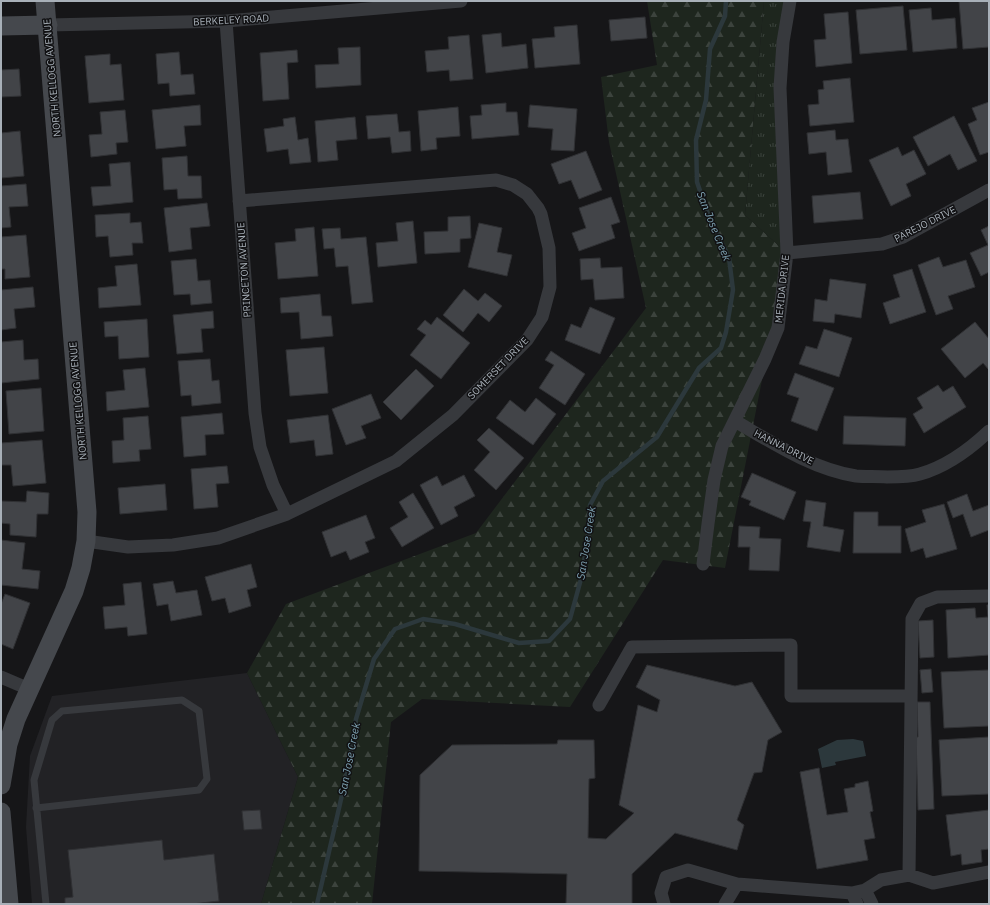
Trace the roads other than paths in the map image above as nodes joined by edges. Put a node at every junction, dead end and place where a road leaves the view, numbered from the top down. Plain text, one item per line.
1 (45, 1) edge
2 (461, 1) edge
3 (790, 1) edge
4 (226, 21) junction
5 (48, 25) junction
6 (1, 26) edge
7 (989, 190) edge
8 (239, 201) junction
9 (787, 253) junction
10 (735, 421) junction
11 (989, 431) edge
12 (287, 514) junction
13 (86, 541) junction
14 (703, 564) dead end
15 (989, 596) edge
16 (1, 678) edge
17 (30, 689) junction
18 (911, 696) junction
19 (599, 705) dead end
20 (1, 785) edge
21 (36, 808) junction
22 (1, 812) edge
23 (989, 872) edge
24 (909, 875) junction
25 (737, 884) junction
26 (858, 896) edge
27 (9, 904) edge
28 (46, 904) edge
29 (664, 904) edge
30 (725, 904) edge
31 (872, 904) edge

1 - 5 street, NORTH KELLOGG AVENUE
2 - 4 street, BERKELEY ROAD
3 - 9 street, MERIDA DRIVE
4 - 5 street, BERKELEY ROAD
4 - 8 street, PRINCETON AVENUE
5 - 6 street, BERKELEY ROAD
5 - 13 street, NORTH KELLOGG AVENUE
7 - 9 street, PAREJO DRIVE
8 - 12 street, PRINCETON AVENUE
8 - 12 street, SOMERSET DRIVE
9 - 10 street, MERIDA DRIVE
10 - 11 street, HANNA DRIVE
10 - 14 street, MERIDA DRIVE
12 - 13 street, SOMERSET DRIVE
13 - 17 street, NORTH KELLOGG AVENUE
15 - 18 street
16 - 17 street
17 - 20 street, NORTH KELLOGG AVENUE
18 - 19 street
18 - 24 street
21 - 21 lane
21 - 28 lane
22 - 27 street
23 - 24 street
24 - 26 street
25 - 26 street
25 - 29 street
25 - 30 street
26 - 31 street

